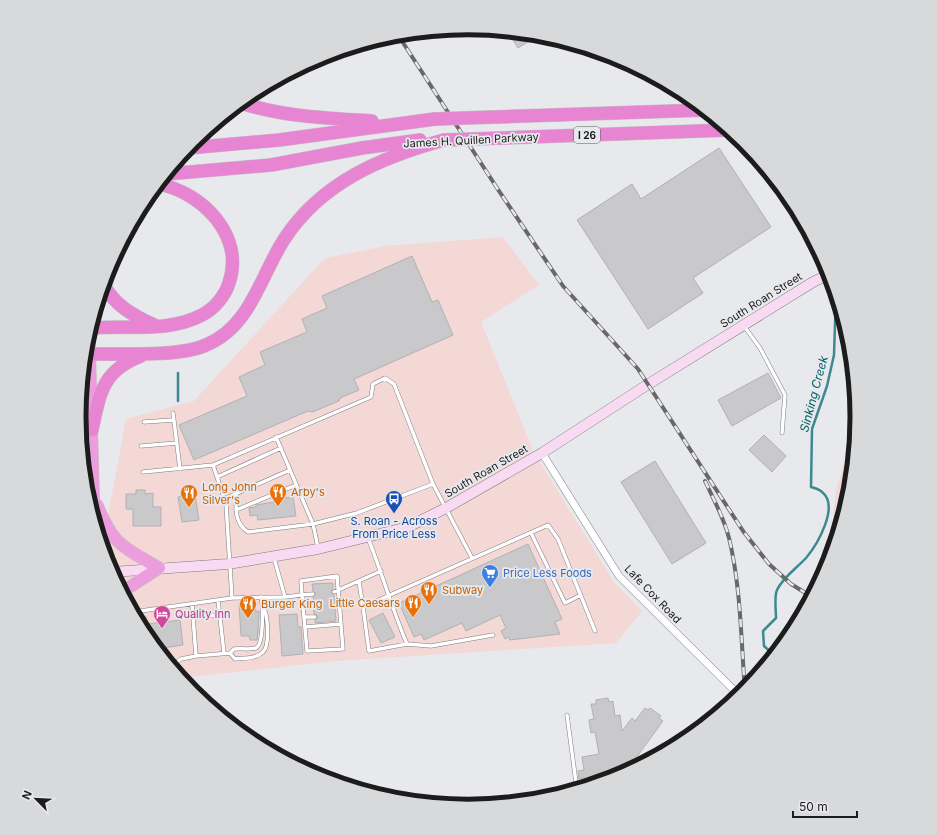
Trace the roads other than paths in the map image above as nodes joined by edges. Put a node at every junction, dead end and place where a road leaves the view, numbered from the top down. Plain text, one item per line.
1 (248, 105) edge
2 (696, 110) edge
3 (402, 123) junction
4 (721, 130) edge
5 (444, 140) junction
6 (198, 147) edge
7 (174, 174) edge
8 (164, 186) edge
9 (824, 277) edge
10 (108, 291) edge
11 (743, 325) junction
12 (158, 326) junction
13 (97, 328) edge
14 (149, 353) junction
15 (91, 354) edge
16 (88, 375) edge
17 (173, 413) dead end
18 (174, 420) junction
19 (144, 422) dead end
20 (92, 430) junction
21 (782, 433) dead end
22 (276, 437) junction
23 (177, 443) junction
24 (141, 446) dead end
25 (281, 448) junction
26 (542, 453) junction
27 (213, 465) junction
28 (180, 469) junction
29 (290, 470) junction
30 (143, 472) dead end
31 (217, 476) junction
32 (433, 484) junction
33 (296, 485) junction
34 (236, 494) junction
35 (94, 496) edge
36 (224, 499) junction
37 (95, 502) edge
38 (446, 508) junction
39 (236, 510) junction
40 (313, 524) junction
41 (531, 533) junction
42 (368, 538) junction
43 (318, 549) junction
44 (274, 557) junction
45 (472, 558) junction
46 (228, 564) junction
47 (159, 568) junction
48 (118, 571) edge
49 (381, 571) junction
50 (359, 582) junction
51 (126, 589) edge
52 (339, 590) junction
53 (334, 592) dead end
54 (313, 594) dead end
55 (302, 595) junction
56 (389, 595) junction
57 (581, 595) junction
58 (261, 597) junction
59 (285, 597) junction
60 (232, 598) junction
61 (218, 600) junction
62 (192, 604) junction
63 (263, 606) junction
64 (363, 607) junction
65 (138, 611) edge
66 (341, 614) junction
67 (220, 615) junction
68 (335, 615) dead end
69 (304, 617) junction
70 (314, 617) dead end
71 (193, 618) junction
72 (341, 624) junction
73 (305, 626) junction
74 (595, 631) dead end
75 (494, 635) dead end
76 (407, 644) junction
77 (224, 653) junction
78 (230, 653) junction
79 (196, 656) junction
80 (175, 663) edge
81 (735, 691) edge
82 (567, 715) dead end
83 (576, 784) edge

1 - 3 highway
2 - 3 highway, James H. Quillen Parkway / I 26, bridge
3 - 6 highway, James H. Quillen Parkway / I 26
4 - 5 highway, James H. Quillen Parkway / I 26, bridge
5 - 7 highway, James H. Quillen Parkway / I 26
5 - 14 highway
8 - 12 highway
9 - 11 main road, South Roan Street
10 - 12 highway
11 - 21 lane
11 - 26 main road, South Roan Street
12 - 13 highway
14 - 15 highway
14 - 20 highway
16 - 20 highway
17 - 18 lane
18 - 19 lane
18 - 23 lane
20 - 35 highway
22 - 25 lane
22 - 27 lane
22 - 32 lane
23 - 24 lane
23 - 28 lane
25 - 29 lane
25 - 31 lane
26 - 38 main road, South Roan Street
26 - 81 street, Lafe Cox Road
27 - 28 lane
27 - 31 lane
28 - 30 lane
29 - 33 lane
29 - 34 lane
31 - 36 lane
32 - 38 lane
32 - 40 lane
33 - 39 lane
33 - 40 lane
34 - 36 lane
34 - 39 lane
36 - 46 lane
37 - 47 highway
38 - 42 main road, South Roan Street
38 - 45 lane
39 - 40 lane
40 - 43 lane
41 - 45 lane
41 - 57 lane
41 - 57 lane
42 - 43 main road, South Roan Street
42 - 49 lane
43 - 44 main road, South Roan Street
44 - 46 main road, South Roan Street
44 - 59 lane
45 - 56 lane
46 - 47 main road, South Roan Street
46 - 60 lane
47 - 48 main road, South Roan Street
47 - 51 highway
49 - 50 lane
49 - 56 lane
50 - 52 lane
50 - 64 lane
52 - 53 lane
52 - 55 lane
52 - 66 lane
54 - 55 lane
55 - 59 lane
55 - 69 lane
56 - 64 lane
56 - 76 lane
57 - 74 lane
58 - 59 lane
58 - 60 lane
58 - 63 lane
60 - 61 lane
61 - 62 lane
61 - 67 lane
62 - 65 lane
62 - 71 lane
63 - 78 lane
63 - 78 lane
64 - 76 lane
66 - 68 lane
66 - 72 lane
67 - 71 lane
67 - 77 lane
69 - 70 lane
69 - 73 lane
71 - 79 lane
72 - 73 lane
72 - 73 lane
75 - 76 lane
77 - 78 lane
77 - 79 lane
79 - 80 lane
82 - 83 lane

